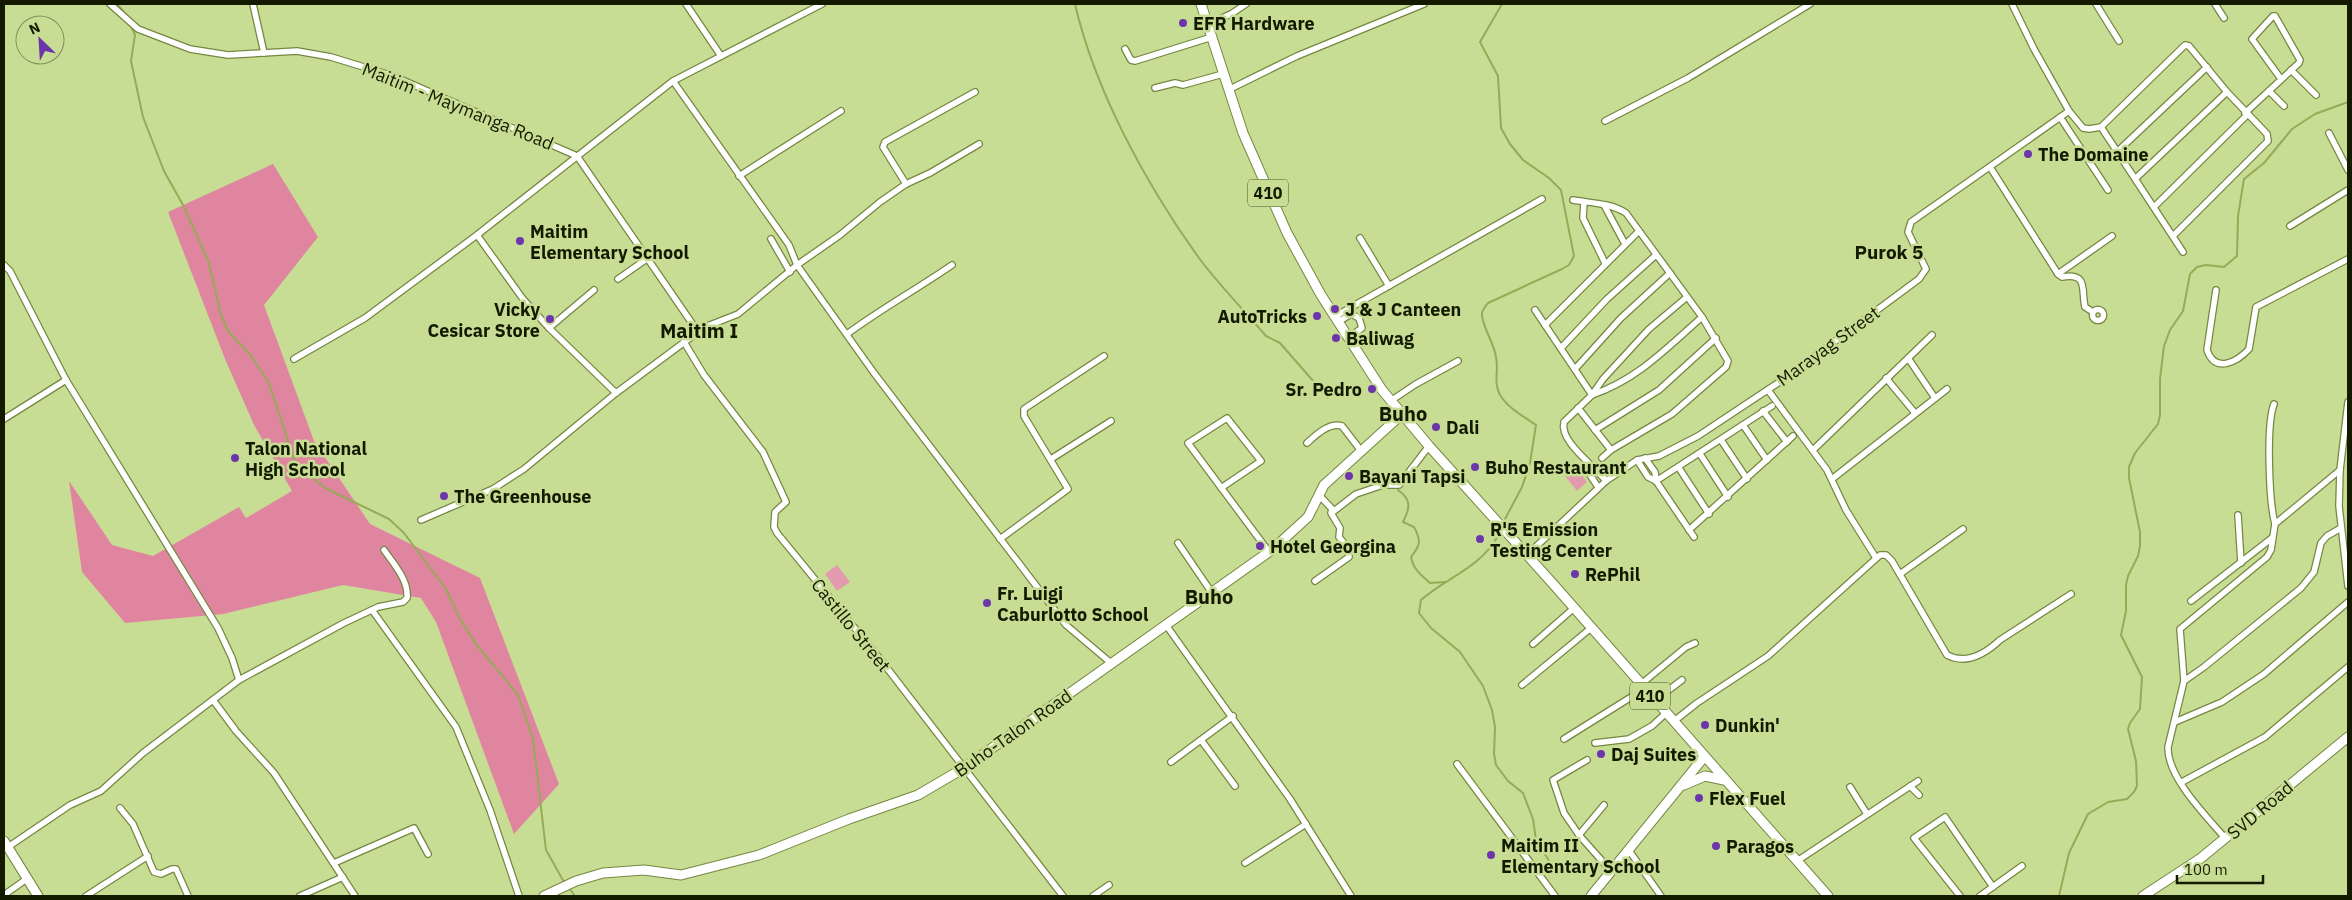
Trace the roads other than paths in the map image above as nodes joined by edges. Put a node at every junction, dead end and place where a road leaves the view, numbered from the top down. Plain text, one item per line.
1 (110, 4) edge
2 (253, 4) edge
3 (686, 4) edge
4 (822, 4) edge
5 (1201, 4) edge
6 (1246, 4) edge
7 (1424, 4) edge
8 (1810, 4) edge
9 (2012, 4) edge
10 (2096, 4) edge
11 (2214, 4) edge
12 (2224, 18) dead end
13 (1208, 24) junction
14 (1212, 37) junction
15 (2119, 41) dead end
16 (1125, 48) dead end
17 (264, 53) junction
18 (721, 56) junction
19 (2206, 67) junction
20 (2291, 70) junction
21 (1223, 74) junction
22 (2281, 79) junction
23 (673, 81) junction
24 (1155, 88) dead end
25 (1228, 90) junction
26 (2269, 91) junction
27 (975, 92) dead end
28 (2227, 92) junction
29 (2316, 96) dead end
30 (2284, 106) dead end
31 (2069, 110) junction
32 (841, 112) dead end
33 (2246, 114) junction
34 (2060, 117) junction
35 (1605, 121) dead end
36 (2101, 127) junction
37 (2329, 133) dead end
38 (979, 144) dead end
39 (2118, 151) junction
40 (578, 156) junction
41 (1990, 167) junction
42 (2348, 170) edge
43 (739, 176) junction
44 (2136, 178) junction
45 (906, 184) junction
46 (2108, 190) dead end
47 (2348, 190) edge
48 (1542, 199) dead end
49 (1573, 200) dead end
50 (1584, 202) junction
51 (1604, 204) junction
52 (2154, 207) junction
53 (2290, 226) dead end
54 (1639, 231) junction
55 (477, 235) junction
56 (2112, 236) dead end
57 (2173, 236) junction
58 (1360, 238) dead end
59 (770, 239) dead end
60 (1625, 244) junction
61 (2183, 252) dead end
62 (1656, 255) junction
63 (648, 258) junction
64 (2348, 259) edge
65 (1605, 263) junction
66 (4, 265) edge
67 (797, 265) junction
68 (952, 265) dead end
69 (790, 272) junction
70 (1670, 273) junction
71 (2058, 274) junction
72 (618, 279) dead end
73 (1389, 286) junction
74 (594, 290) dead end
75 (2216, 290) dead end
76 (1688, 297) junction
77 (1535, 310) dead end
78 (2093, 312) dead end
79 (1702, 317) junction
80 (1336, 320) junction
81 (1545, 325) junction
82 (549, 328) junction
83 (698, 332) junction
84 (847, 334) junction
85 (1932, 335) dead end
86 (1348, 338) junction
87 (1716, 338) junction
88 (684, 342) junction
89 (1560, 348) junction
90 (1104, 356) dead end
91 (1908, 358) junction
92 (294, 359) dead end
93 (1458, 361) dead end
94 (1368, 367) junction
95 (1575, 369) junction
96 (1886, 378) junction
97 (66, 380) junction
98 (1947, 389) dead end
99 (1768, 390) junction
100 (616, 393) junction
101 (1592, 395) junction
102 (1395, 398) junction
103 (1935, 398) junction
104 (2348, 402) edge
105 (2274, 404) dead end
106 (1772, 406) dead end
107 (1578, 408) junction
108 (1763, 411) junction
109 (1915, 413) junction
110 (1401, 415) junction
111 (4, 419) edge
112 (1112, 421) dead end
113 (1743, 425) junction
114 (1595, 430) junction
115 (1793, 436) dead end
116 (1721, 440) junction
117 (1787, 442) junction
118 (1307, 443) dead end
119 (1429, 446) junction
120 (1611, 450) junction
121 (1813, 450) junction
122 (1362, 452) junction
123 (1700, 454) junction
124 (1602, 458) dead end
125 (1645, 458) junction
126 (1051, 459) junction
127 (1637, 460) junction
128 (1767, 460) junction
129 (1589, 465) junction
130 (1679, 468) junction
131 (2340, 470) junction
132 (1460, 479) junction
133 (1747, 479) junction
134 (1832, 479) junction
135 (1606, 481) junction
136 (1656, 481) junction
137 (1598, 487) junction
138 (1220, 488) junction
139 (1318, 494) junction
140 (1728, 496) junction
141 (1332, 509) junction
142 (1709, 514) junction
143 (2238, 515) dead end
144 (421, 520) dead end
145 (2275, 524) junction
146 (2341, 528) junction
147 (1962, 529) dead end
148 (1688, 530) junction
149 (1694, 537) dead end
150 (2272, 538) junction
151 (1000, 539) junction
152 (1178, 543) dead end
153 (384, 550) dead end
154 (1269, 552) junction
155 (1527, 555) junction
156 (1876, 558) junction
157 (2241, 563) junction
158 (1900, 574) junction
159 (1315, 581) dead end
160 (2348, 586) edge
161 (1212, 593) junction
162 (2071, 594) dead end
163 (2191, 601) dead end
164 (2348, 602) edge
165 (1574, 608) junction
166 (372, 610) junction
167 (1166, 625) junction
168 (1591, 628) junction
169 (1695, 643) dead end
170 (1533, 644) dead end
171 (1111, 664) junction
172 (2348, 666) edge
173 (238, 680) junction
174 (1682, 680) dead end
175 (2184, 681) junction
176 (1522, 685) dead end
177 (1642, 687) junction
178 (213, 700) junction
179 (1654, 701) junction
180 (1666, 714) junction
181 (1233, 716) junction
182 (1673, 722) junction
183 (2175, 722) junction
184 (2348, 737) edge
185 (1564, 739) dead end
186 (1201, 740) junction
187 (1595, 743) dead end
188 (1704, 757) junction
189 (1587, 760) dead end
190 (1171, 762) dead end
191 (1457, 764) dead end
192 (964, 768) junction
193 (1725, 780) junction
194 (1918, 781) dead end
195 (2182, 782) junction
196 (1235, 786) dead end
197 (1910, 786) junction
198 (1679, 787) junction
199 (1850, 788) dead end
200 (1919, 795) dead end
201 (1604, 805) dead end
202 (120, 808) dead end
203 (1867, 814) junction
204 (1306, 824) junction
205 (1579, 835) junction
206 (2225, 838) junction
207 (6, 844) edge
208 (1628, 848) junction
209 (428, 854) dead end
210 (148, 856) junction
211 (1797, 861) junction
212 (1246, 862) dead end
213 (334, 863) junction
214 (2022, 866) dead end
215 (1611, 871) junction
216 (343, 877) junction
217 (28, 878) junction
218 (1109, 885) dead end
219 (1993, 888) junction
220 (548, 894) edge
221 (4, 895) edge
222 (38, 896) edge
223 (86, 896) edge
224 (188, 896) edge
225 (300, 896) edge
226 (355, 896) edge
227 (519, 896) edge
228 (1063, 896) edge
229 (1093, 896) edge
230 (1351, 896) edge
231 (1555, 896) edge
232 (1591, 896) edge
233 (1661, 896) edge
234 (1828, 896) edge
235 (1960, 896) edge
236 (1980, 896) edge
237 (2144, 896) edge

1 - 17 street, Maitim - Maymanga Road
2 - 17 street
3 - 18 street
4 - 18 street
5 - 13 main road, 410
6 - 13 street
7 - 25 street
8 - 35 street
9 - 31 street
10 - 15 street
11 - 12 street
13 - 14 main road, 410
14 - 16 street
14 - 21 main road, 410
17 - 40 street, Maitim - Maymanga Road
18 - 23 street
19 - 28 street
19 - 36 street
19 - 39 street
20 - 22 street
20 - 22 street
20 - 29 street
21 - 24 street
21 - 25 main road, 410
22 - 26 street
23 - 40 street
23 - 43 street
25 - 80 main road, 410
26 - 30 street
26 - 33 street
27 - 45 street
28 - 33 street
28 - 44 street
31 - 34 street, Marayag Street
31 - 36 street
32 - 43 street
33 - 52 street
33 - 57 street
34 - 41 street, Marayag Street
34 - 46 street
36 - 39 street
37 - 42 street
38 - 45 street
39 - 44 street
40 - 55 street
40 - 63 street
41 - 71 street
41 - 99 street, Marayag Street
43 - 67 street
44 - 52 street
45 - 67 street
47 - 53 street
48 - 73 street
49 - 50 street
50 - 51 street
50 - 65 street
51 - 54 street
51 - 60 street
52 - 57 street
54 - 60 street
54 - 62 street
55 - 82 street
55 - 92 street
56 - 71 street
57 - 61 street
58 - 73 street
59 - 69 street
60 - 65 street
62 - 70 street
62 - 89 street
63 - 72 street
63 - 83 street
64 - 75 street
65 - 81 street
66 - 97 street
67 - 69 street
67 - 84 street
68 - 84 street
69 - 83 street
70 - 76 street
70 - 95 street
71 - 78 street
73 - 80 street
74 - 82 street
76 - 79 street
76 - 101 street
77 - 81 street
79 - 87 street
79 - 101 street
80 - 86 main road, 410
80 - 86 street
81 - 89 street
82 - 100 street
83 - 88 street
84 - 151 street
85 - 91 street
86 - 94 main road, 410
87 - 114 street
87 - 120 street
88 - 100 street
88 - 192 street, Castillo Street
89 - 95 street
90 - 126 street
91 - 96 street
91 - 103 street
93 - 102 street
94 - 102 main road, 410
94 - 110 main road, 410
95 - 101 street
96 - 109 street
96 - 121 street
97 - 111 street
97 - 173 street
98 - 103 street
99 - 121 street
99 - 125 street, Marayag Street
100 - 144 street
101 - 107 street
102 - 132 main road, 410
103 - 109 street
104 - 131 street
105 - 145 street
106 - 108 street
107 - 114 street
107 - 129 street
108 - 113 street
108 - 117 street
109 - 134 street
110 - 119 main road, 410
110 - 122 main road, Buho-Talon Road
112 - 126 street
113 - 116 street
113 - 128 street
114 - 120 street
115 - 117 street
116 - 123 street
116 - 133 street
117 - 128 street
118 - 122 street
119 - 132 main road, 410
119 - 141 street
120 - 124 street
121 - 134 street
122 - 139 main road, Buho-Talon Road
123 - 130 street
123 - 140 street
125 - 127 street, Marayag Street
125 - 136 street
126 - 151 street
127 - 135 street, Marayag Street
127 - 136 street
128 - 133 street
129 - 135 street
129 - 137 street
130 - 136 street
130 - 142 street
131 - 145 street
131 - 146 street
132 - 155 main road, 410
133 - 140 street
134 - 156 street
135 - 137 street, Marayag Street
136 - 148 street
137 - 155 street, Marayag Street
138 - 138 street
138 - 154 street
139 - 141 street
139 - 154 main road, Buho-Talon Road
140 - 142 street
141 - 159 street
142 - 148 street
143 - 157 street
145 - 150 street
146 - 160 street
146 - 175 street
147 - 158 street
148 - 149 street
150 - 157 street
150 - 175 street
151 - 171 street
152 - 161 street
153 - 166 street
154 - 161 main road, Buho-Talon Road
155 - 165 main road, 410
156 - 158 street
156 - 182 street
157 - 163 street
158 - 162 street
161 - 167 main road, Buho-Talon Road
164 - 183 street
165 - 168 main road, 410
165 - 170 street
166 - 173 street
166 - 227 street
167 - 171 main road, Buho-Talon Road
167 - 181 street
168 - 176 street
168 - 177 main road, 410
169 - 177 street
171 - 192 main road, Buho-Talon Road
172 - 195 street
173 - 178 street
174 - 179 street
175 - 183 street
177 - 179 main road, 410
177 - 185 street
178 - 207 street
178 - 213 street
179 - 180 main road, 410
180 - 182 main road, 410
180 - 187 street
181 - 186 street
181 - 204 street
182 - 188 main road, 410
183 - 195 street
184 - 206 main road, SVD Road
186 - 190 street
186 - 196 street
188 - 193 main road, 410
188 - 198 main road
189 - 205 street
191 - 231 street
192 - 220 main road, Buho-Talon Road
192 - 228 street, Castillo Street
193 - 198 main road
193 - 211 main road, 410
194 - 197 street
195 - 206 street
197 - 200 street
197 - 203 street
198 - 208 main road
199 - 203 street
201 - 205 street
202 - 210 street
203 - 211 street
204 - 212 street
204 - 230 street
205 - 215 street
206 - 237 main road, SVD Road
207 - 217 main road
208 - 215 main road
208 - 233 street
209 - 213 street
210 - 223 street
210 - 224 street
211 - 234 main road, 410
213 - 216 street
214 - 219 street
215 - 232 main road
216 - 225 street
216 - 226 street
217 - 221 street
217 - 222 main road
218 - 229 street
219 - 235 street
219 - 236 street

